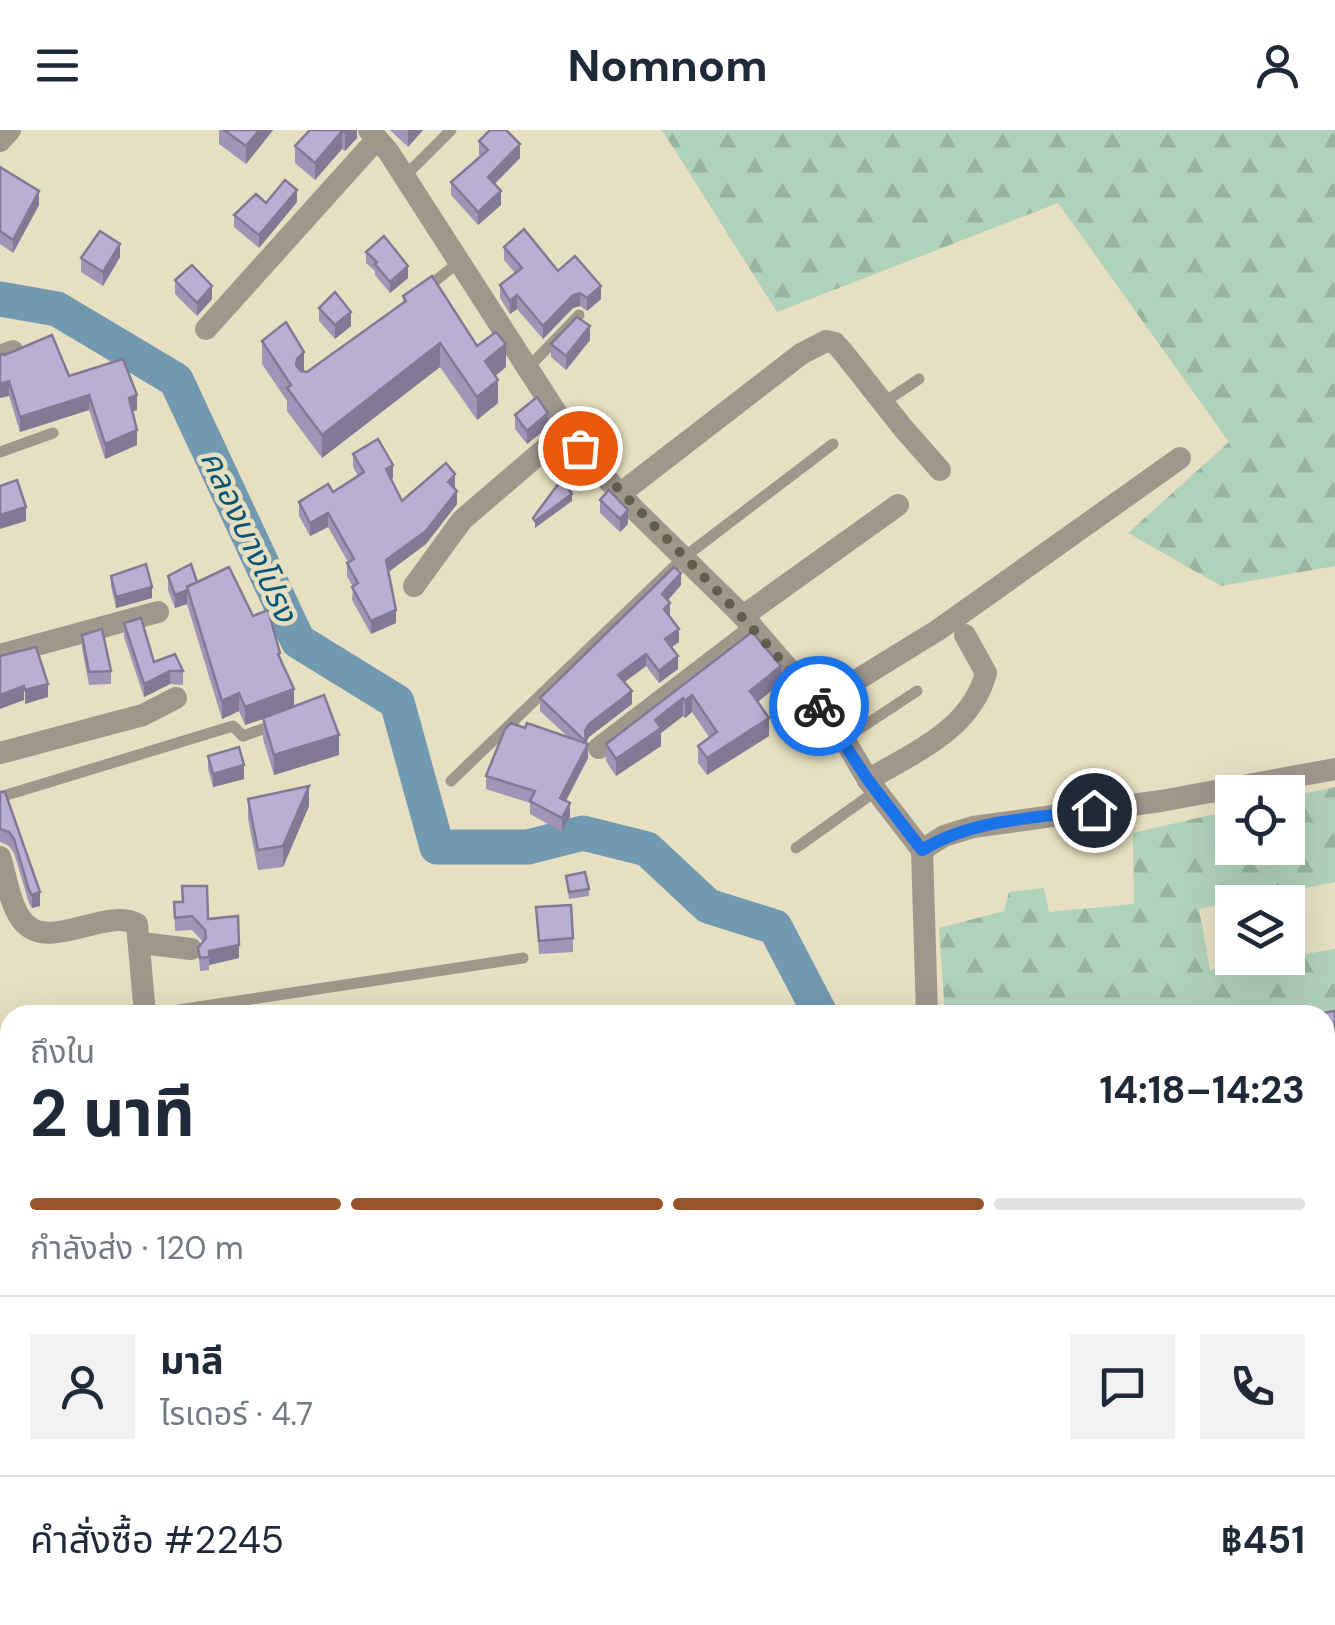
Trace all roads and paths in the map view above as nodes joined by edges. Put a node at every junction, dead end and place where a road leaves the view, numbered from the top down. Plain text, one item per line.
1 (10, 130) edge
2 (452, 130) edge
3 (373, 134) edge
4 (0, 141) edge
5 (404, 177) junction
6 (458, 263) junction
7 (412, 300) edge
8 (579, 314) edge
9 (206, 329) dead end
10 (527, 369) junction
11 (919, 379) dead end
12 (883, 403) junction
13 (52, 433) dead end
14 (573, 439) junction
15 (833, 444) dead end
16 (0, 452) edge
17 (1180, 458) dead end
18 (940, 470) dead end
19 (621, 494) junction
20 (898, 505) dead end
21 (684, 558) junction
22 (414, 586) dead end
23 (158, 612) dead end
24 (748, 624) junction
25 (965, 635) dead end
26 (0, 655) edge
27 (917, 690) dead end
28 (176, 698) dead end
29 (818, 704) junction
30 (280, 723) edge
31 (844, 739) junction
32 (599, 748) dead end
33 (0, 753) edge
34 (1335, 769) edge
35 (451, 781) dead end
36 (872, 785) junction
37 (0, 797) edge
38 (796, 848) dead end
39 (922, 850) junction
40 (0, 856) edge
41 (5, 888) edge
42 (141, 943) junction
43 (191, 949) dead end
44 (523, 958) dead end
45 (144, 1005) edge
46 (211, 1005) edge
47 (926, 1005) edge

1 - 4 street
2 - 5 lane
3 - 5 street
3 - 9 street
5 - 6 street
6 - 7 lane
6 - 10 street
8 - 10 lane
10 - 14 street
11 - 12 lane
12 - 18 street
12 - 19 street
13 - 16 lane
14 - 19 street
14 - 22 street
15 - 21 lane
17 - 29 street
19 - 21 street
20 - 24 street
21 - 24 street
21 - 35 lane
23 - 26 street
24 - 29 street
24 - 32 street
25 - 36 street
27 - 31 lane
28 - 33 street
29 - 31 street
30 - 37 lane
31 - 36 street
34 - 39 street
36 - 38 lane
36 - 39 street
39 - 47 street
40 - 41 street
41 - 42 street
42 - 43 street
42 - 45 street
44 - 46 lane

